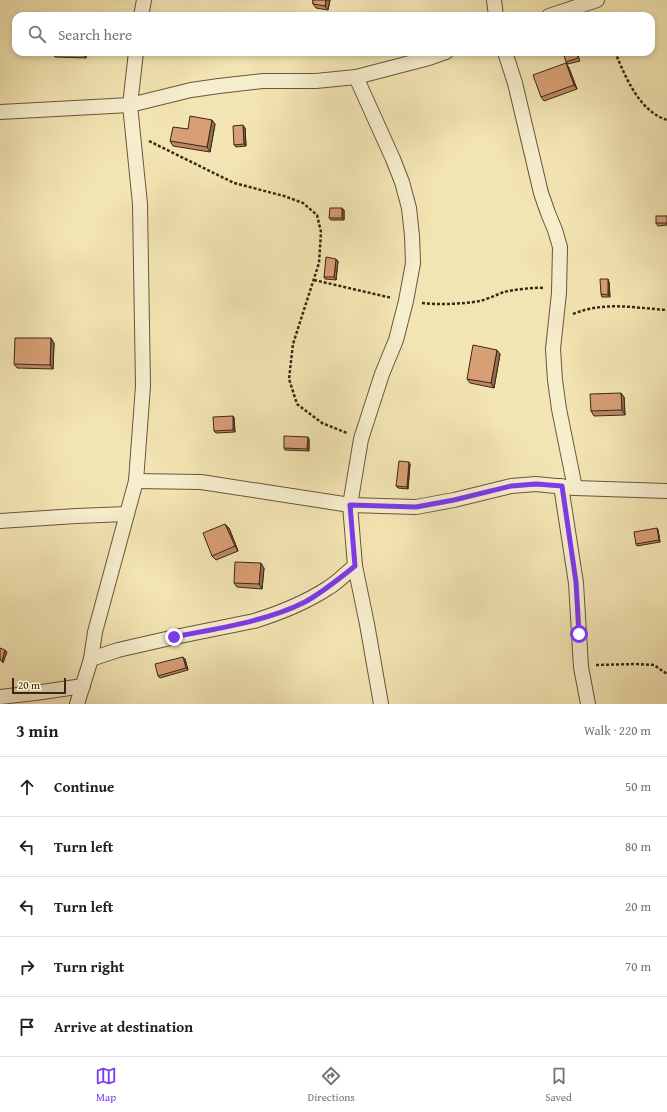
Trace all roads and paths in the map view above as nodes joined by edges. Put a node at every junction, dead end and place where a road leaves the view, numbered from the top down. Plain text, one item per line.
1 (144, 0) edge
2 (494, 0) edge
3 (597, 0) edge
4 (142, 12) edge
5 (496, 12) edge
6 (561, 12) edge
7 (136, 56) edge
8 (435, 56) edge
9 (506, 56) edge
10 (617, 56) edge
11 (356, 77) junction
12 (130, 105) junction
13 (0, 112) edge
14 (667, 120) edge
15 (132, 132) junction
16 (314, 280) junction
17 (559, 293) junction
18 (406, 301) junction
19 (667, 310) edge
20 (556, 322) junction
21 (361, 439) junction
22 (136, 481) junction
23 (568, 487) junction
24 (667, 491) edge
25 (350, 505) junction
26 (127, 514) junction
27 (0, 521) edge
28 (355, 566) junction
29 (91, 659) junction
30 (581, 667) junction
31 (667, 674) edge
32 (82, 686) junction
33 (0, 697) edge
34 (77, 704) edge
35 (381, 704) edge
36 (588, 704) edge

1 - 4 street
2 - 5 street
3 - 6 street
7 - 12 street
8 - 11 street
9 - 17 street
10 - 14 path
11 - 12 street
11 - 18 street
12 - 13 street
12 - 15 street
15 - 16 path
15 - 22 street
16 - 18 path
16 - 21 path
17 - 18 path
17 - 20 street
18 - 21 street
19 - 20 path
20 - 23 street
21 - 25 street
22 - 25 street
22 - 26 street
23 - 24 street
23 - 25 street
23 - 30 street
25 - 28 street
26 - 27 street
26 - 29 street
28 - 29 street
28 - 35 street
29 - 32 street
30 - 31 path
30 - 36 street
32 - 33 street
32 - 34 street

